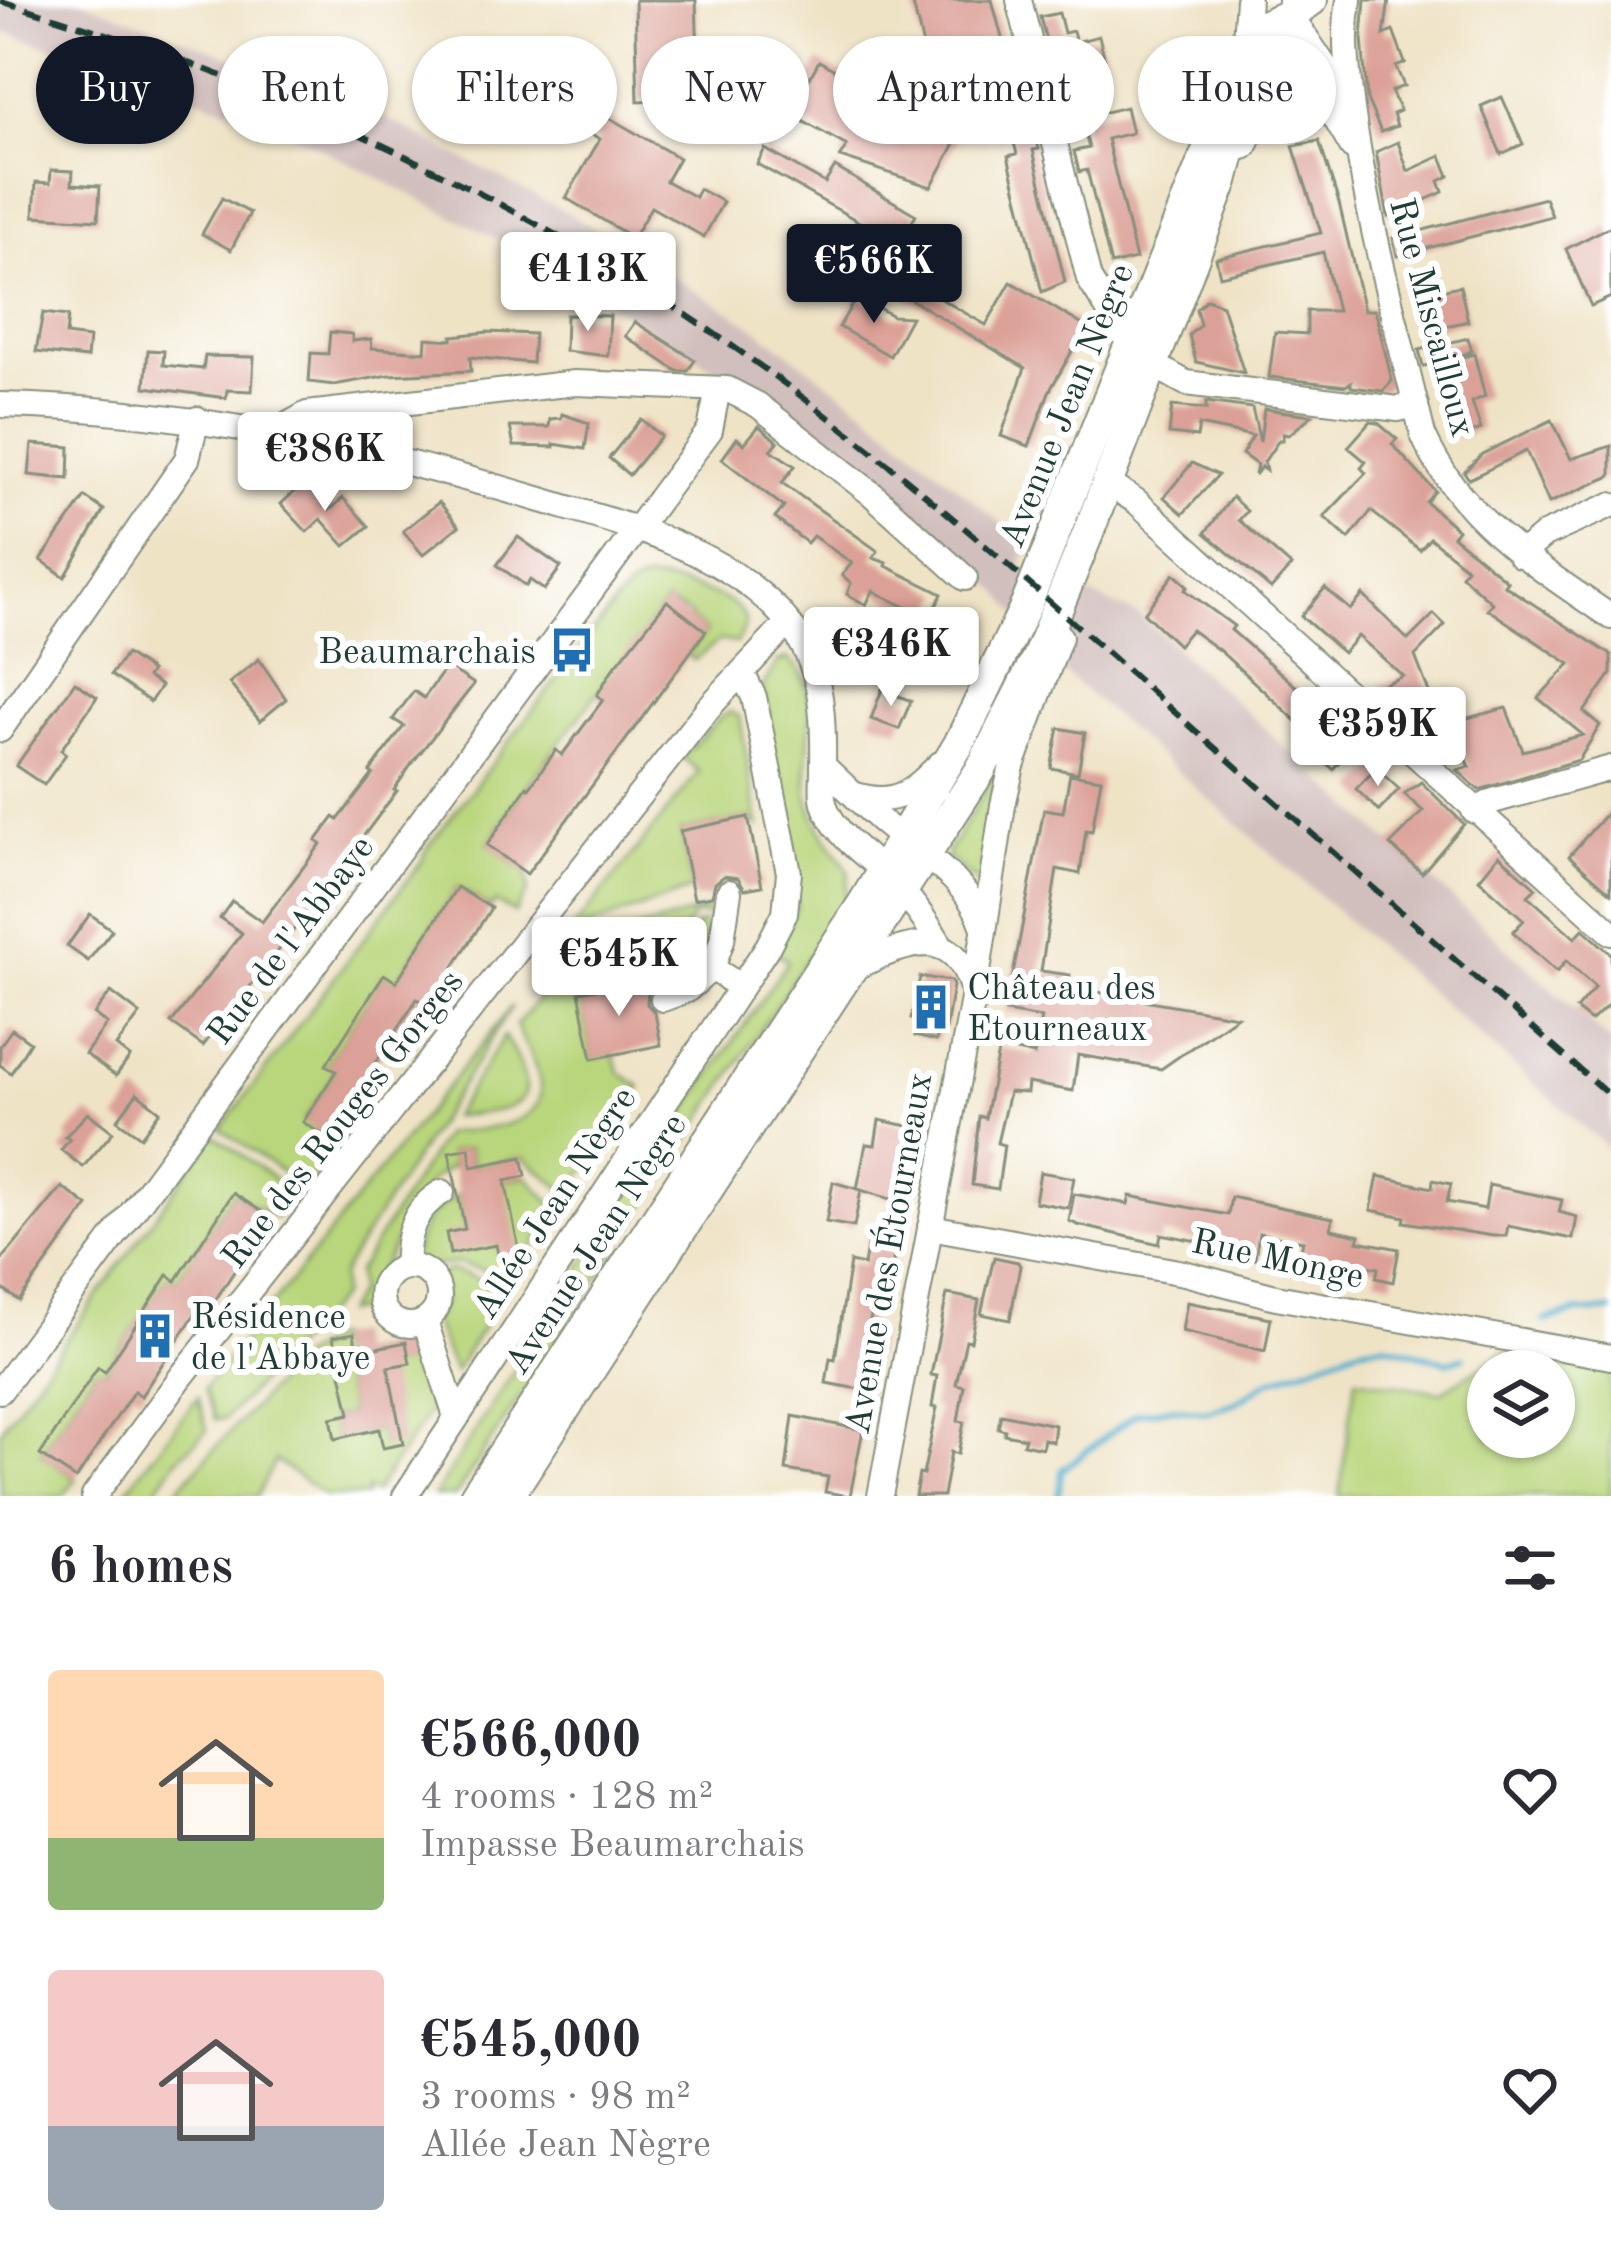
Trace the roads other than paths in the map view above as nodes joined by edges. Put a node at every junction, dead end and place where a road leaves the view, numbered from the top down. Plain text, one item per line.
1 (1019, 0) edge
2 (1248, 0) edge
3 (1349, 0) edge
4 (1294, 2) edge
5 (1245, 36) edge
6 (1256, 36) edge
7 (1292, 36) edge
8 (1336, 100) edge
9 (1339, 100) junction
10 (1355, 142) junction
11 (1215, 144) edge
12 (1243, 144) edge
13 (1223, 181) junction
14 (1142, 355) junction
15 (718, 389) junction
16 (0, 405) edge
17 (1416, 405) junction
18 (385, 406) junction
19 (197, 419) junction
20 (275, 432) junction
21 (378, 454) junction
22 (1107, 483) junction
23 (1611, 506) edge
24 (636, 529) junction
25 (1087, 536) junction
26 (1520, 555) junction
27 (965, 578) dead end
28 (1611, 617) edge
29 (788, 623) junction
30 (742, 673) junction
31 (0, 730) edge
32 (959, 744) junction
33 (824, 766) junction
34 (1611, 768) edge
35 (848, 792) junction
36 (1474, 812) junction
37 (914, 846) junction
38 (892, 881) junction
39 (729, 892) dead end
40 (984, 930) junction
41 (1611, 932) edge
42 (940, 944) junction
43 (712, 968) junction
44 (853, 968) junction
45 (739, 985) junction
46 (972, 988) junction
47 (663, 999) dead end
48 (442, 1192) dead end
49 (930, 1227) junction
50 (407, 1268) junction
51 (425, 1321) junction
52 (1611, 1357) edge
53 (0, 1391) edge
54 (456, 1417) junction
55 (94, 1496) edge
56 (405, 1496) edge
57 (475, 1496) edge
58 (508, 1496) edge
59 (880, 1496) edge

1 - 14 street
2 - 5 street
3 - 9 street
4 - 6 main road, Avenue Jean Nègre
4 - 7 main road, Avenue Jean Nègre
4 - 9 street
4 - 10 street
4 - 13 main road, Avenue Jean Nègre
8 - 9 street
9 - 10 street
10 - 17 street, Rue Miscailloux
11 - 14 main road, Avenue Jean Nègre
12 - 13 main road, Avenue Jean Nègre
13 - 14 main road, Avenue Jean Nègre
14 - 17 street
14 - 22 main road, Avenue Jean Nègre
14 - 32 main road, Avenue Jean Nègre
15 - 18 street
15 - 24 street, Rue de l'Abbaye
15 - 27 street
16 - 19 street
17 - 26 street, Rue Miscailloux
18 - 20 street
18 - 21 street
19 - 20 street
19 - 31 street
20 - 21 street
21 - 24 street
22 - 25 main road, Avenue Jean Nègre
22 - 36 street
23 - 26 street
24 - 29 street
24 - 53 street, Rue de l'Abbaye
25 - 37 main road, Avenue Jean Nègre
25 - 40 street, Avenue des Étourneaux
26 - 28 street, Rue Miscailloux
29 - 30 street, Rue des Rouges Gorges
29 - 33 street
30 - 45 street, Allée Jean Nègre
30 - 55 street, Rue des Rouges Gorges
32 - 35 street
32 - 37 main road, Avenue Jean Nègre
33 - 35 street
33 - 38 street
34 - 36 street
35 - 37 street
36 - 41 street
37 - 38 main road, Avenue Jean Nègre
37 - 40 street
38 - 42 street
38 - 44 main road, Avenue Jean Nègre
38 - 57 main road, Avenue Jean Nègre
39 - 43 street
40 - 46 street, Avenue des Étourneaux
42 - 44 street
42 - 46 street
43 - 45 street
43 - 47 street
44 - 58 main road, Avenue Jean Nègre
45 - 54 street, Allée Jean Nègre
46 - 49 street, Avenue des Étourneaux
48 - 50 street
49 - 52 street, Rue Monge
49 - 59 street, Avenue des Étourneaux
50 - 51 street
50 - 51 street
51 - 54 street
54 - 56 street, Allée Jean Nègre

